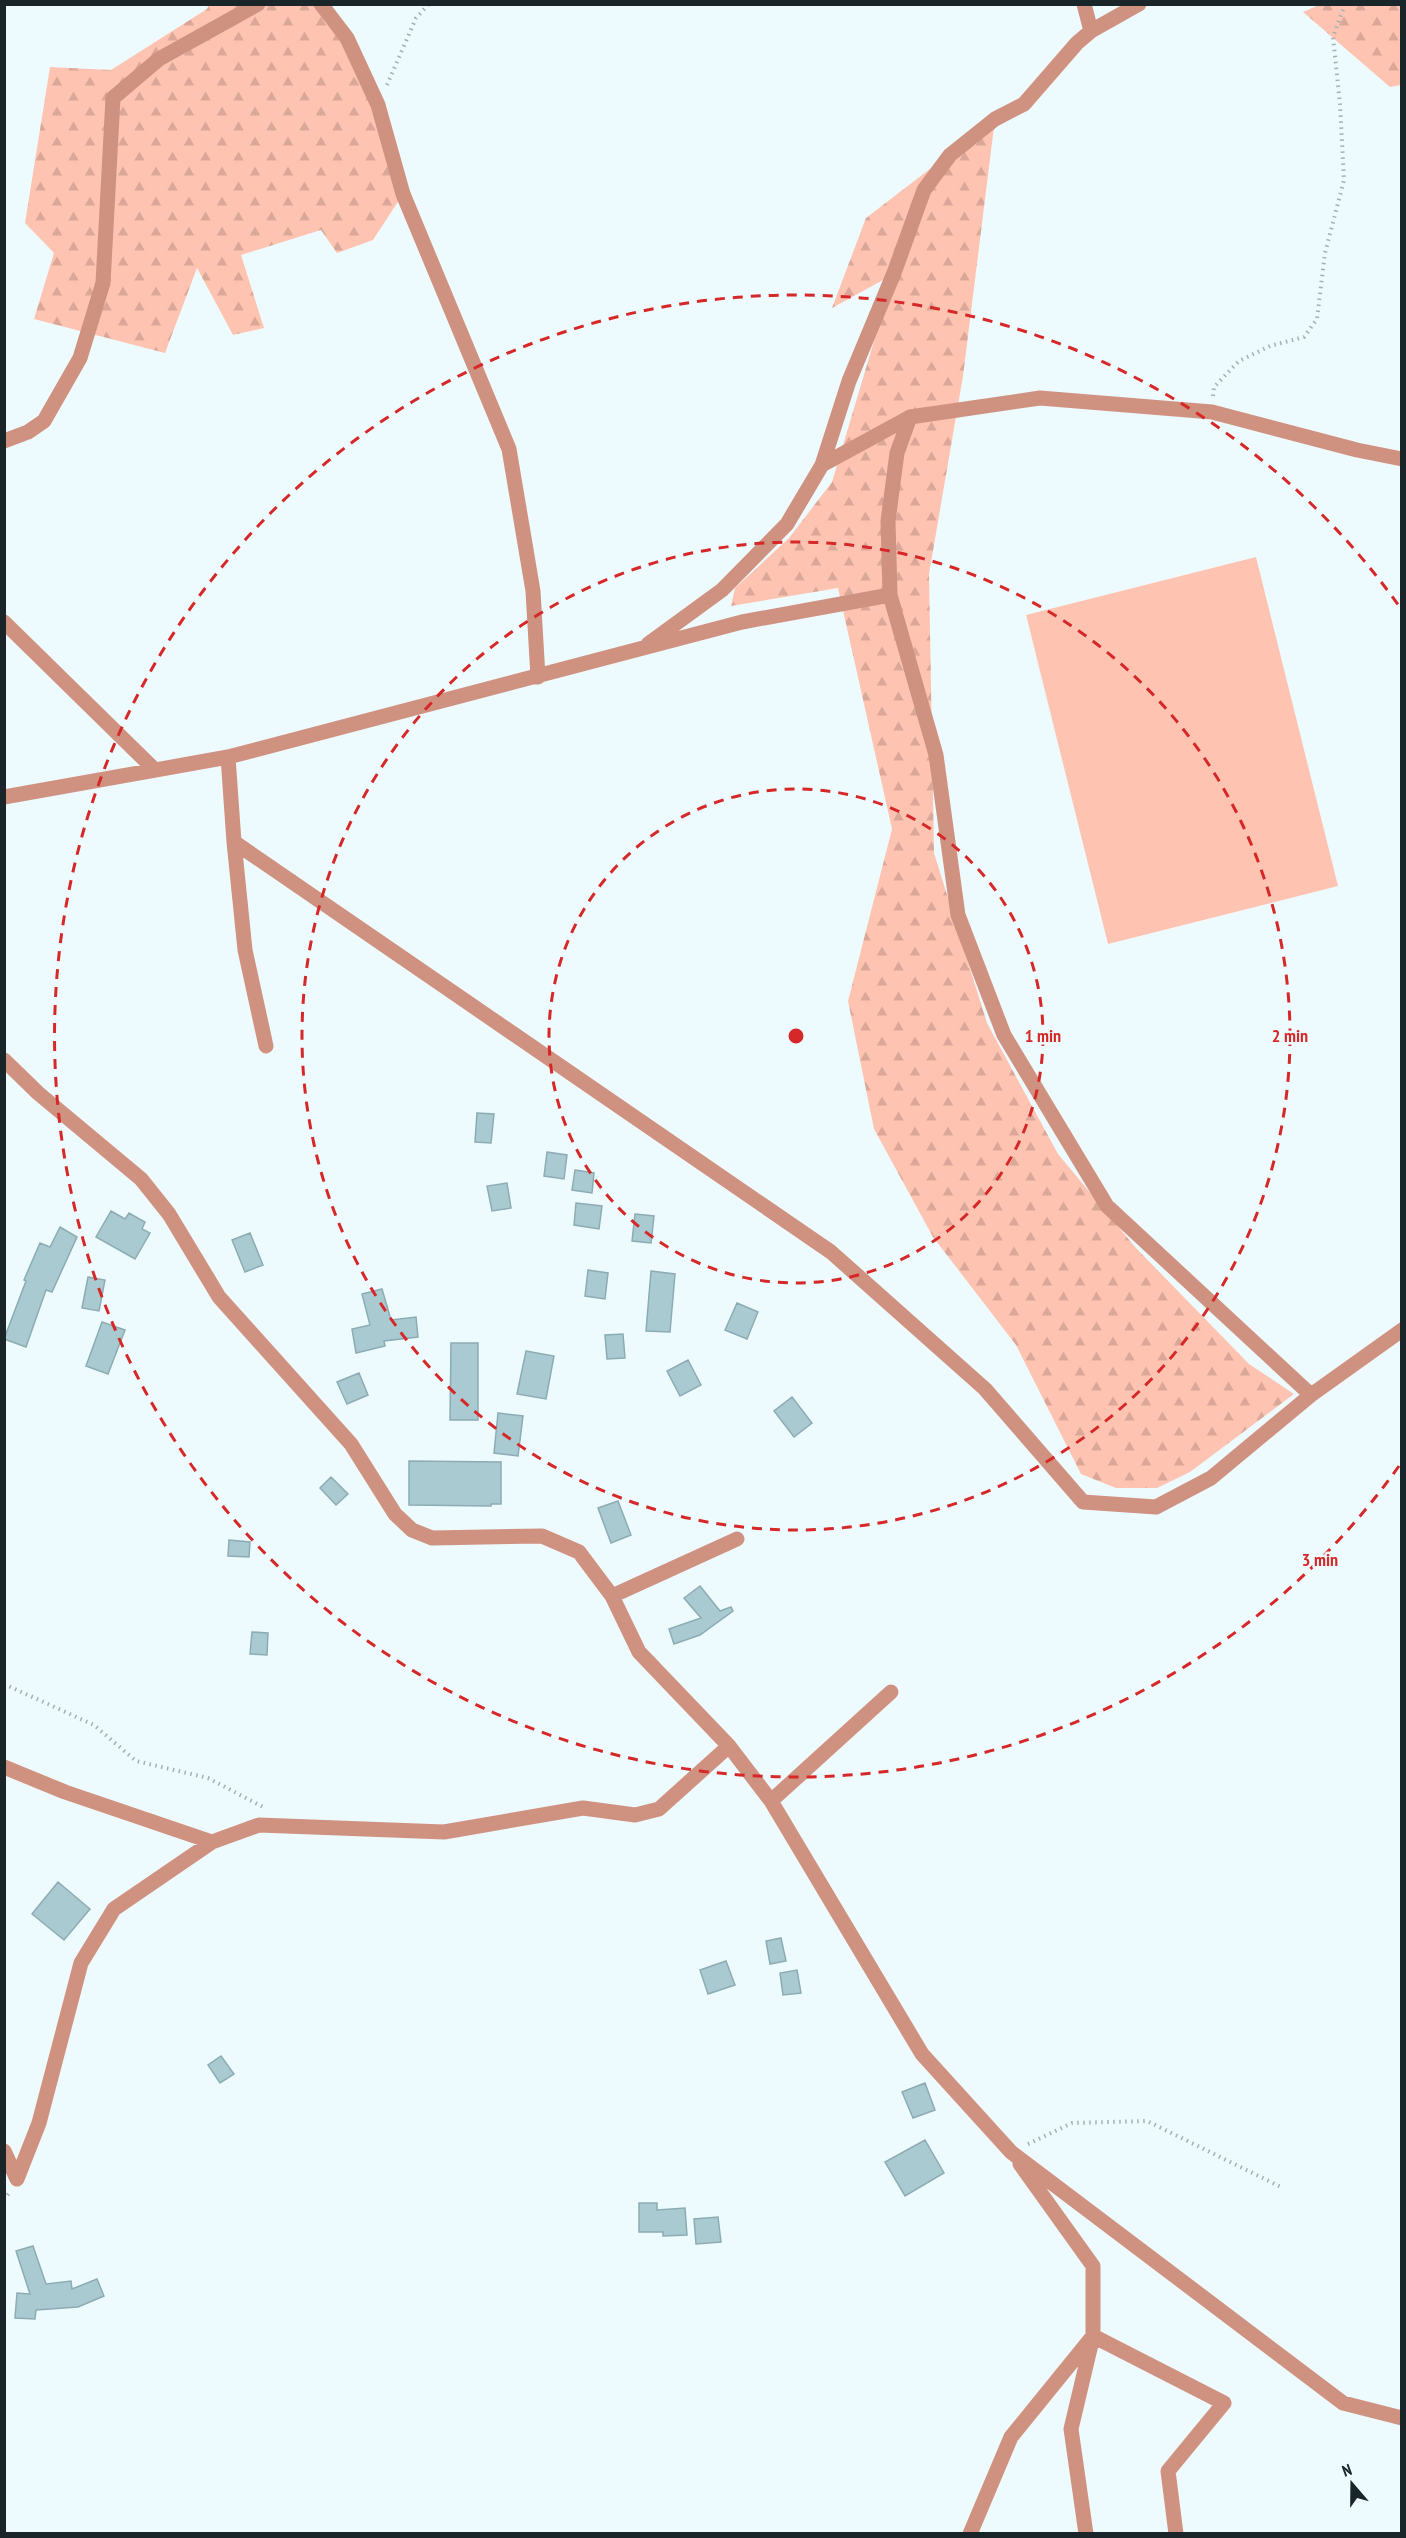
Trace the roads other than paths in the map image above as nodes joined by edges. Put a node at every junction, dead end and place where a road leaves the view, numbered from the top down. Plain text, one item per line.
1 (258, 4) edge
2 (321, 4) edge
3 (1084, 4) edge
4 (1139, 4) edge
5 (1091, 31) junction
6 (910, 417) junction
7 (4, 441) edge
8 (1401, 459) edge
9 (822, 465) junction
10 (890, 595) junction
11 (4, 622) edge
12 (640, 650) junction
13 (538, 677) junction
14 (228, 757) junction
15 (154, 770) junction
16 (4, 798) edge
17 (234, 842) junction
18 (266, 1046) dead end
19 (4, 1060) edge
20 (1401, 1330) edge
21 (1311, 1395) junction
22 (737, 1539) dead end
23 (612, 1596) junction
24 (891, 1692) dead end
25 (729, 1746) junction
26 (4, 1767) edge
27 (771, 1801) junction
28 (212, 1842) junction
29 (4, 2151) edge
30 (1011, 2152) junction
31 (1093, 2336) junction
32 (1401, 2418) edge
33 (970, 2534) edge
34 (1086, 2534) edge
35 (1176, 2534) edge

1 - 7 street
2 - 13 street
3 - 5 street
4 - 5 street
5 - 9 street
6 - 8 street
6 - 9 street
6 - 10 street
9 - 12 street
10 - 12 street
10 - 21 street
11 - 15 street
12 - 13 street
13 - 14 street
14 - 15 street
14 - 17 street
15 - 16 street
17 - 18 street
17 - 21 street
19 - 23 street
20 - 21 street
22 - 23 street
23 - 25 street
24 - 27 street
25 - 27 street
25 - 28 street
26 - 28 street
27 - 30 street
28 - 29 street
30 - 31 street
30 - 32 street
31 - 33 street
31 - 34 street
31 - 35 street

